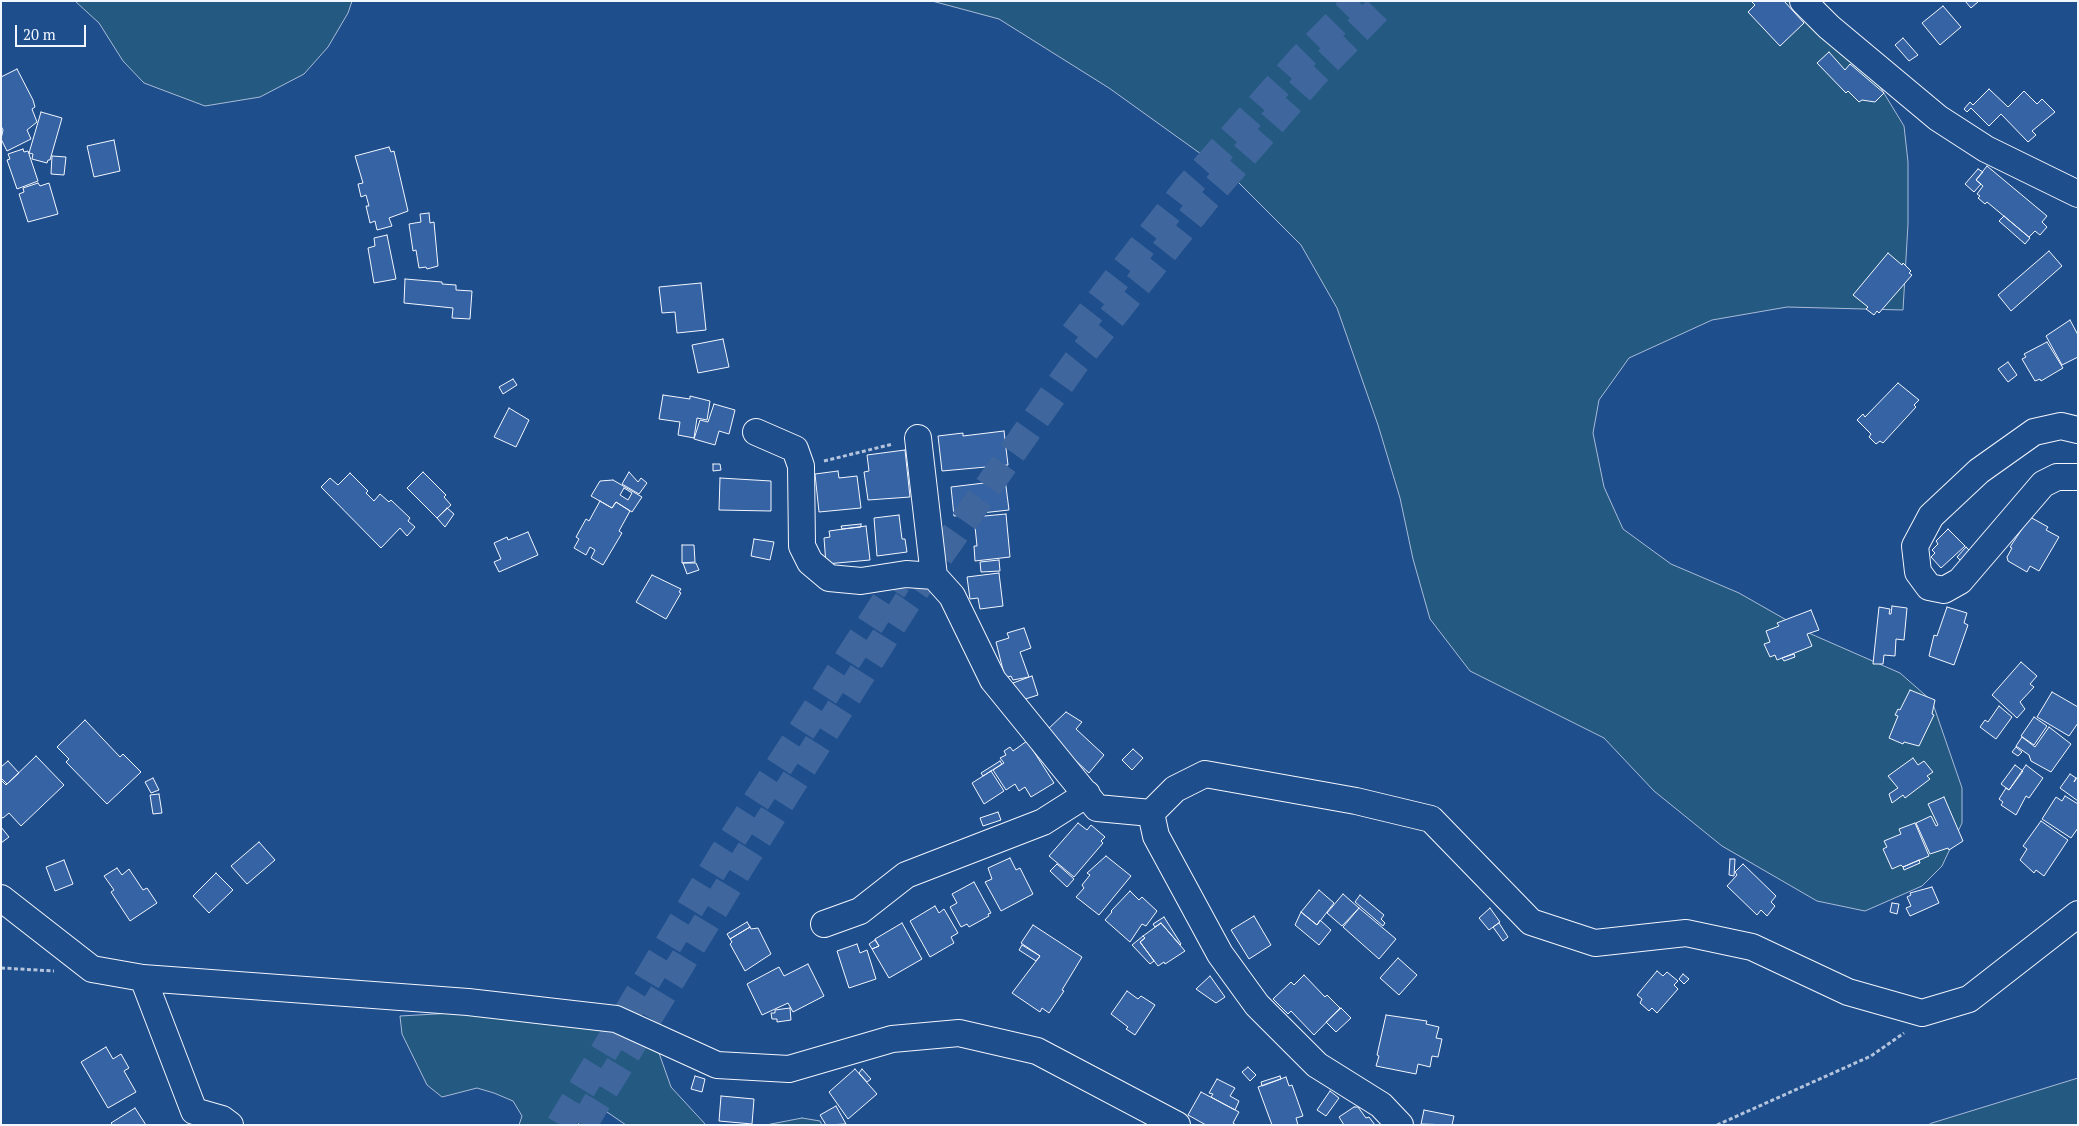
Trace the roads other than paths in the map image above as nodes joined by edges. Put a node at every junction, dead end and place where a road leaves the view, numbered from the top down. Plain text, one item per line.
1 (1803, 1) edge
2 (2078, 194) edge
3 (2078, 430) edge
4 (756, 432) dead end
5 (918, 438) road end
6 (2078, 477) edge
7 (934, 576) junction
8 (1087, 794) junction
9 (1151, 813) junction
10 (1, 898) edge
11 (2078, 914) edge
12 (824, 924) dead end
13 (143, 978) junction
14 (230, 1125) edge
15 (1177, 1125) edge
16 (1400, 1125) edge

1 - 2 street
3 - 6 street
4 - 7 street
5 - 7 street
7 - 8 street
8 - 9 street
8 - 12 street
9 - 11 street
9 - 16 street
10 - 13 street
13 - 14 street
13 - 15 street

